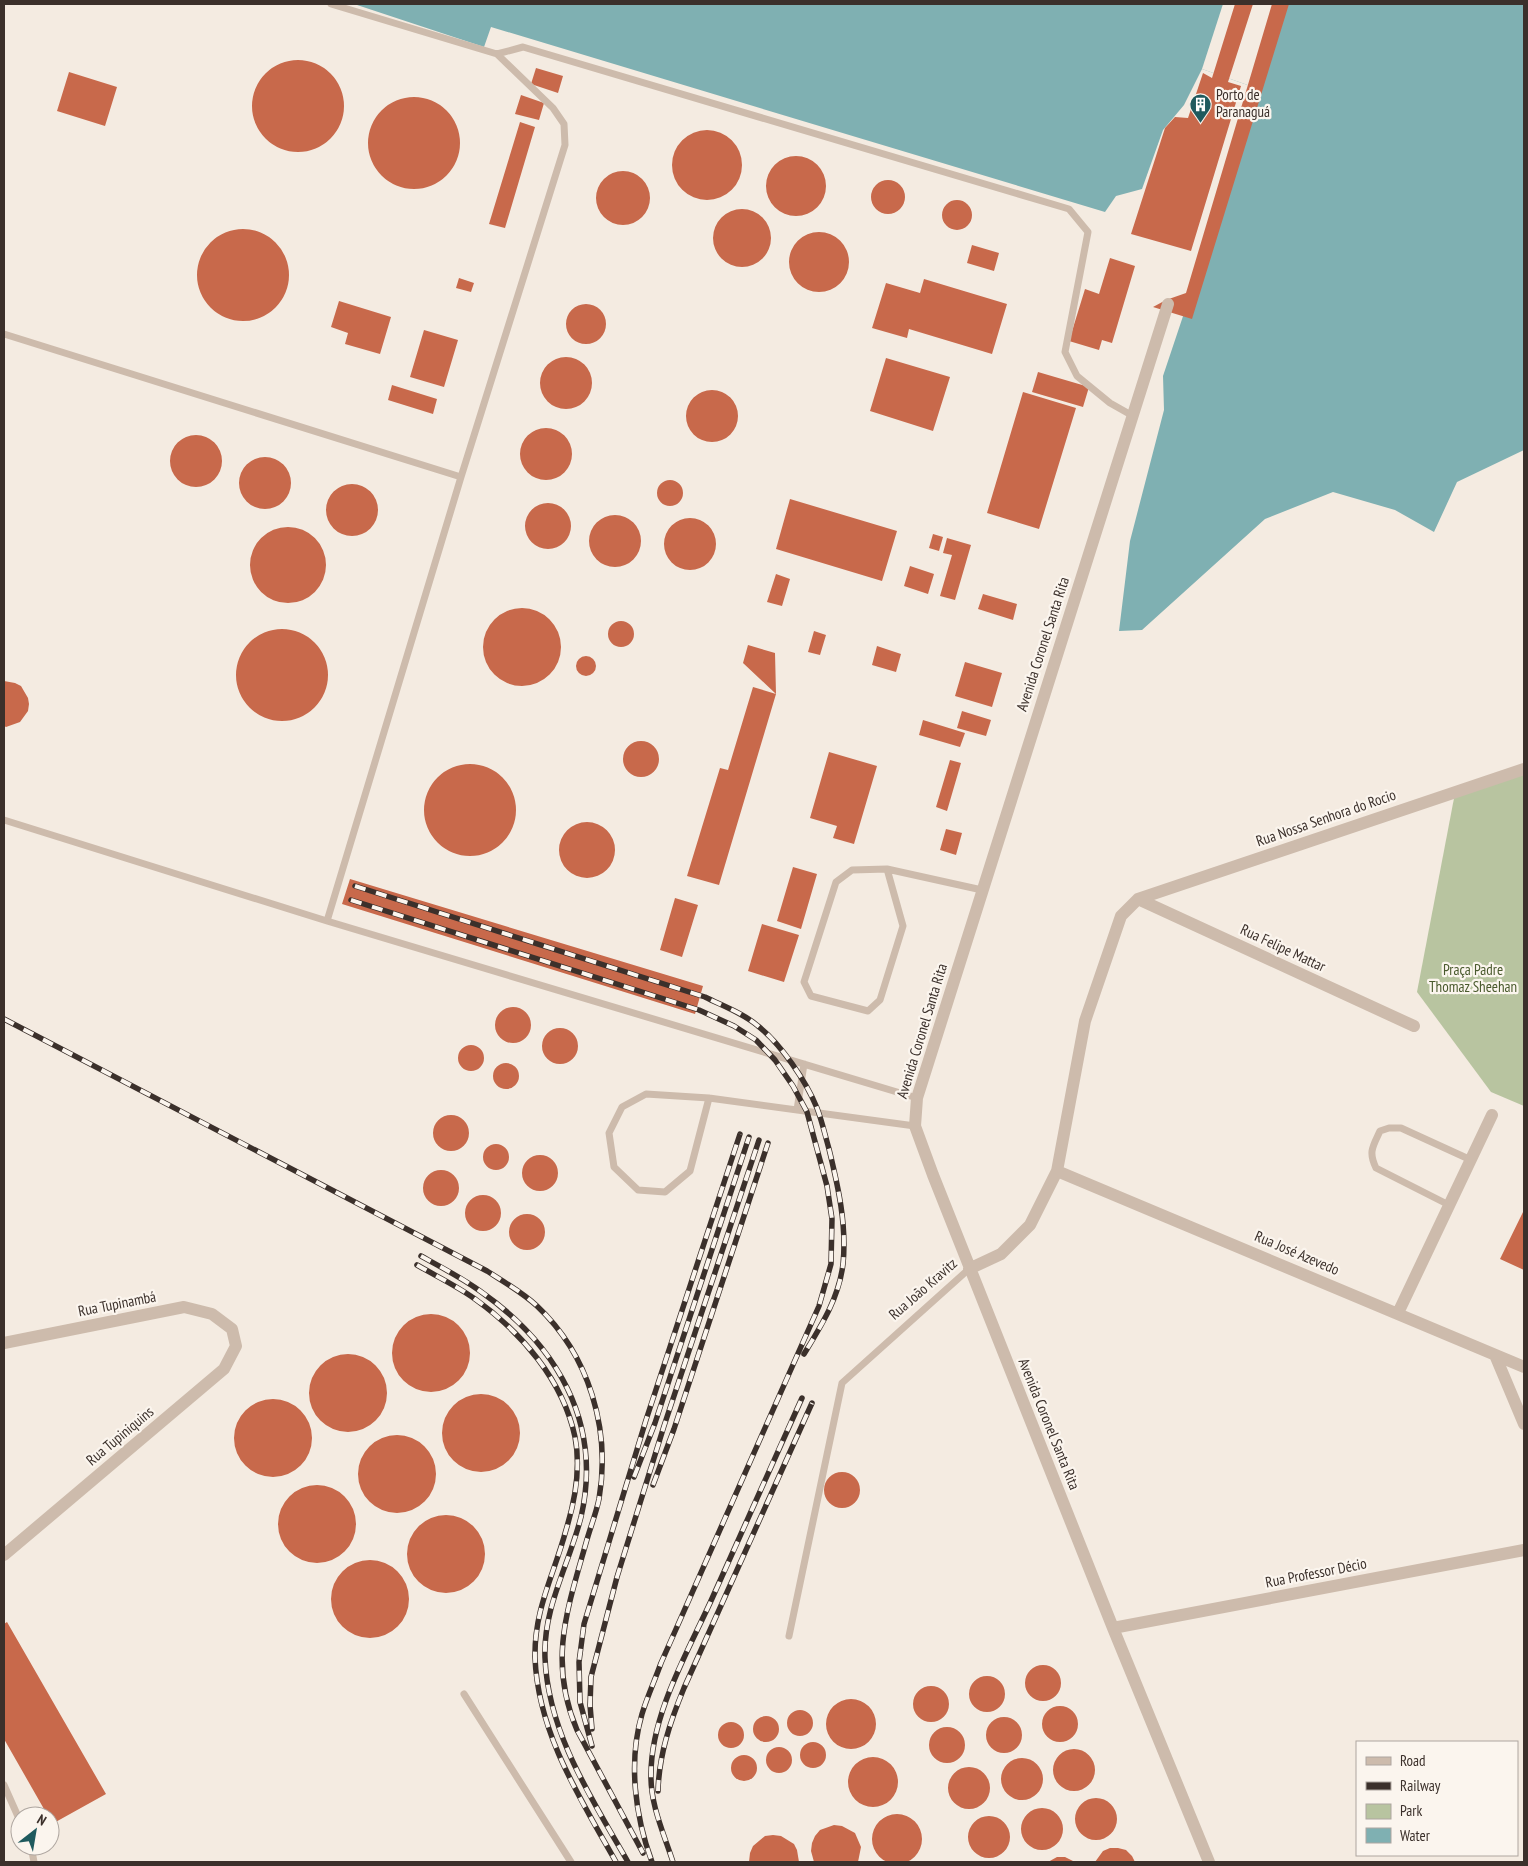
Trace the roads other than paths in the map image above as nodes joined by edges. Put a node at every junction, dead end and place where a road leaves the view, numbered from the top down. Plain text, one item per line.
1 (331, 4) edge
2 (497, 54) junction
3 (1168, 304) dead end
4 (4, 334) edge
5 (1133, 416) junction
6 (461, 477) junction
7 (1524, 769) edge
8 (4, 820) edge
9 (887, 870) junction
10 (982, 890) junction
11 (1138, 899) junction
12 (326, 921) junction
13 (1414, 1026) dead end
14 (804, 1064) junction
15 (709, 1098) junction
16 (916, 1098) junction
17 (797, 1110) junction
18 (1492, 1115) dead end
19 (915, 1126) junction
20 (1471, 1160) junction
21 (1057, 1171) junction
22 (1449, 1205) junction
23 (970, 1269) junction
24 (1398, 1314) junction
25 (232, 1330) joint
26 (4, 1342) edge
27 (1495, 1355) junction
28 (1524, 1366) edge
29 (1524, 1424) edge
30 (1524, 1550) edge
31 (4, 1555) edge
32 (1113, 1628) junction
33 (789, 1636) dead end
34 (464, 1694) dead end
35 (4, 1785) edge
36 (13, 1806) edge
37 (572, 1862) edge
38 (1209, 1862) edge

1 - 2 lane
2 - 5 lane
2 - 6 lane
3 - 5 street, Avenida Coronel Santa Rita
4 - 6 lane
5 - 10 street, Avenida Coronel Santa Rita
6 - 12 lane
7 - 11 street, Rua Nossa Senhora do Rocio
8 - 12 lane
9 - 9 lane
9 - 10 lane
10 - 16 street, Avenida Coronel Santa Rita
11 - 13 street, Rua Felipe Mattar
11 - 21 street, Rua João Kravitz
12 - 14 lane
14 - 16 lane
14 - 17 lane
15 - 15 lane
15 - 17 lane
16 - 19 street, Avenida Coronel Santa Rita
17 - 19 lane
18 - 20 street
19 - 23 street, Avenida Coronel Santa Rita
20 - 22 street
20 - 22 lane
21 - 23 street, Rua João Kravitz
21 - 24 street, Rua José Azevedo
22 - 24 street
23 - 32 street, Avenida Coronel Santa Rita
23 - 33 lane, Rua João Kravitz
24 - 27 street, Rua José Azevedo
25 - 26 street, Rua Tupinambá
25 - 31 street, Rua Tupiniquins
27 - 28 street, Rua José Azevedo
27 - 29 street
30 - 32 street, Rua Professor Décio
32 - 38 street, Avenida Coronel Santa Rita
34 - 37 lane
35 - 36 lane

